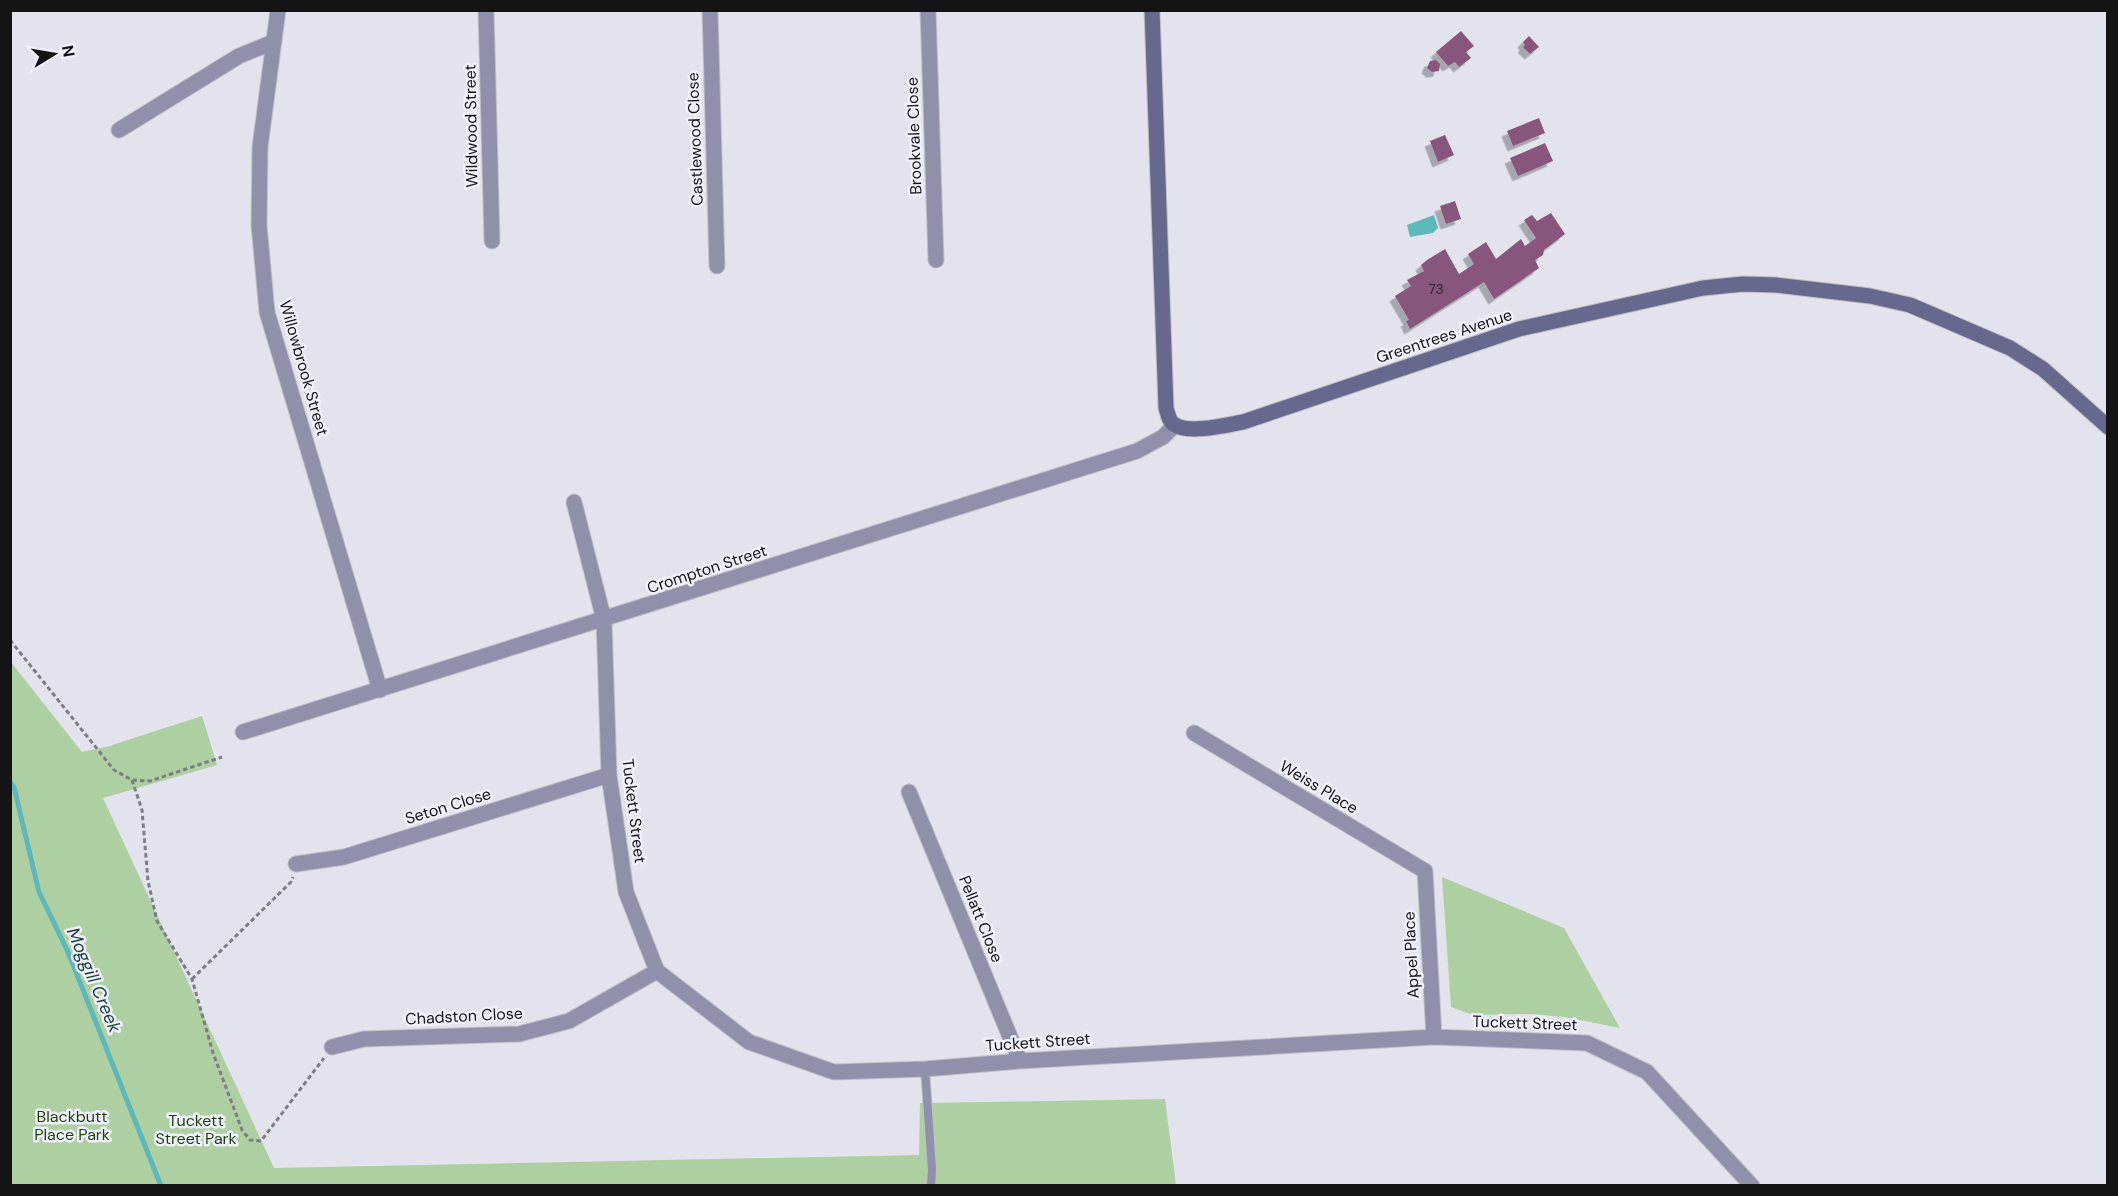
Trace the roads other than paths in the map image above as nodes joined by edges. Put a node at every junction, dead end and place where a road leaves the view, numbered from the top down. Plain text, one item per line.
1 (278, 10) edge
2 (486, 10) edge
3 (710, 10) edge
4 (928, 10) edge
5 (1152, 10) edge
6 (273, 42) junction
7 (120, 130) dead end
8 (492, 241) dead end
9 (936, 260) dead end
10 (717, 266) dead end
11 (1175, 426) junction
12 (2108, 427) edge
13 (574, 502) dead end
14 (604, 620) junction
15 (380, 690) junction
16 (243, 732) dead end
17 (1194, 733) dead end
18 (609, 776) junction
19 (909, 792) dead end
20 (296, 864) road end
21 (1425, 871) joint
22 (657, 971) junction
23 (1434, 1037) junction
24 (332, 1047) road end
25 (1020, 1061) junction
26 (926, 1069) junction
27 (931, 1185) edge
28 (1752, 1185) edge

1 - 6 street, Willowbrook Street
2 - 8 street, Wildwood Street
3 - 10 street, Castlewood Close
4 - 9 street, Brookvale Close
5 - 11 street
6 - 7 street
6 - 15 street, Willowbrook Street
11 - 12 street, Greentrees Avenue
11 - 14 street, Crompton Street
13 - 14 street, Tuckett Street
14 - 15 street, Crompton Street
14 - 18 street, Tuckett Street
15 - 16 street, Crompton Street
17 - 21 street, Weiss Place
18 - 20 street, Seton Close
18 - 22 street, Tuckett Street
19 - 25 street, Pellatt Close
21 - 23 street, Appel Place
22 - 24 street, Chadston Close
22 - 26 street, Tuckett Street
23 - 25 street, Tuckett Street
23 - 28 street, Tuckett Street
25 - 26 street, Tuckett Street
26 - 27 lane

